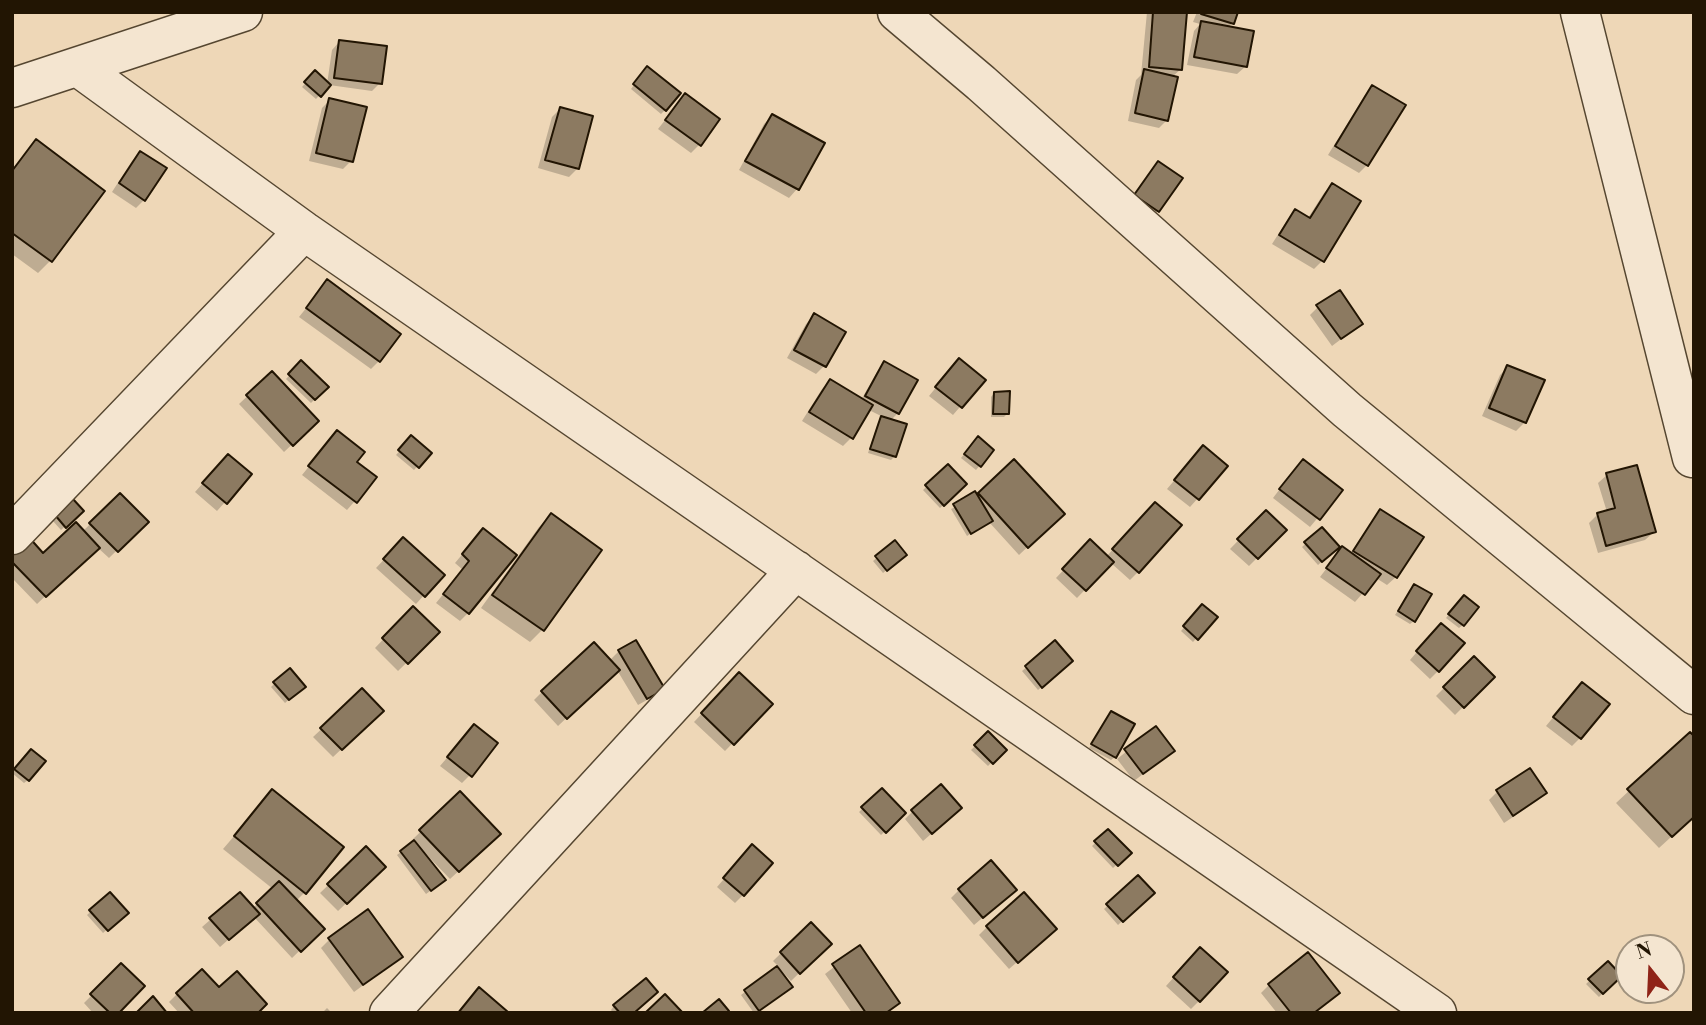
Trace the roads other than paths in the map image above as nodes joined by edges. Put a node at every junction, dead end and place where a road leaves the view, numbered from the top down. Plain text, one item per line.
1 (243, 12) edge
2 (897, 12) edge
3 (1580, 12) edge
4 (78, 67) junction
5 (12, 88) edge
6 (304, 231) junction
7 (1692, 458) edge
8 (12, 535) edge
9 (796, 570) junction
10 (1694, 695) edge
11 (389, 1013) edge
12 (1437, 1013) edge

1 - 4 street
2 - 10 street
3 - 7 street
4 - 5 street
4 - 6 street
6 - 8 street
6 - 9 street
9 - 11 street
9 - 12 street

